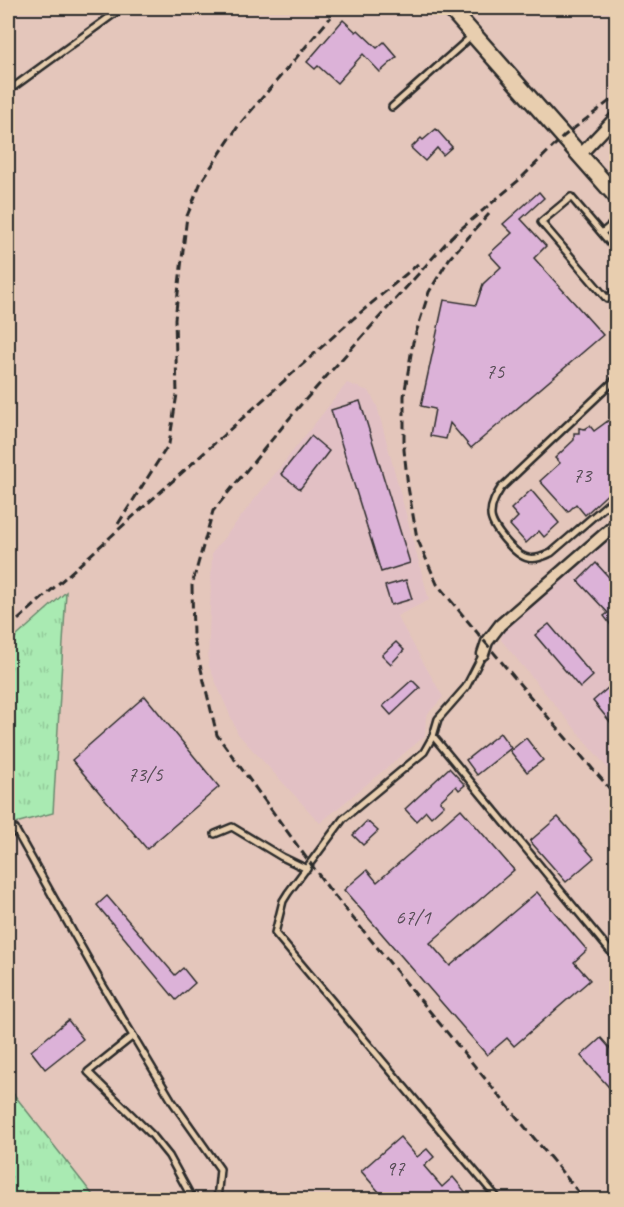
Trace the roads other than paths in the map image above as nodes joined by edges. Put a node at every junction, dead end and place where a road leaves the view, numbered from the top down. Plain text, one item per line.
1 (122, 8) edge
2 (450, 8) edge
3 (474, 34) junction
4 (8, 91) edge
5 (392, 107) dead end
6 (616, 117) edge
7 (580, 155) junction
8 (616, 196) edge
9 (616, 221) edge
10 (602, 233) junction
11 (616, 250) edge
12 (616, 290) edge
13 (616, 379) edge
14 (616, 497) edge
15 (616, 524) edge
16 (483, 654) joint
17 (433, 736) junction
18 (215, 834) dead end
19 (8, 836) edge
20 (307, 868) junction
21 (616, 958) edge
22 (133, 1036) junction
23 (193, 1200) edge
24 (217, 1200) edge
25 (499, 1200) edge

1 - 4 lane
2 - 3 main road
3 - 5 lane
3 - 7 main road
6 - 7 street
7 - 8 main road
9 - 10 lane
10 - 11 lane
10 - 12 lane
13 - 14 lane
15 - 16 street
16 - 17 lane
17 - 20 lane
17 - 21 lane
18 - 20 lane
19 - 22 lane
20 - 25 lane
22 - 23 lane
22 - 24 lane

